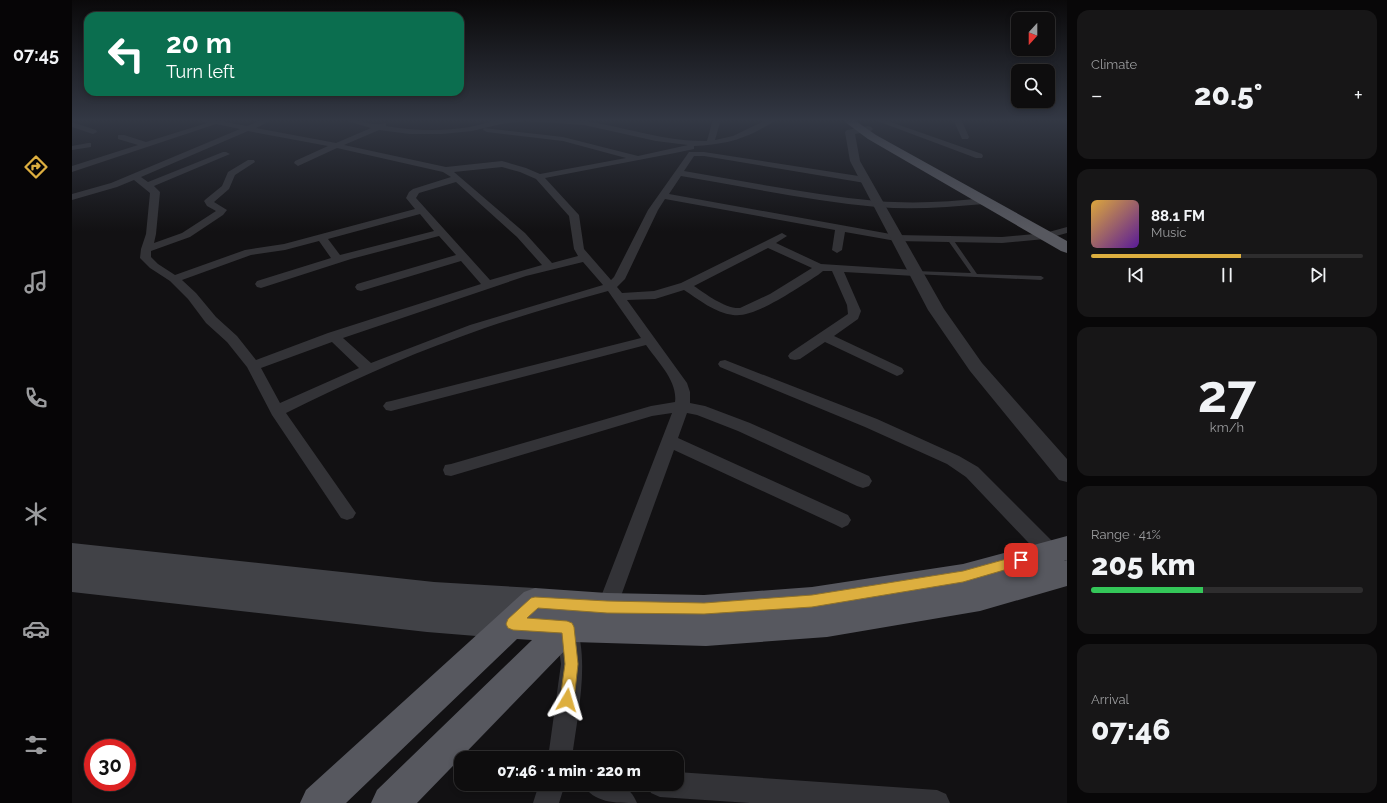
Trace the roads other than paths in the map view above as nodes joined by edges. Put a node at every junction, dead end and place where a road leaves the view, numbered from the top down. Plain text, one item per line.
1 (111, 156) edge
2 (182, 156) edge
3 (220, 156) edge
4 (313, 156) edge
5 (385, 156) edge
6 (631, 156) edge
7 (645, 156) edge
8 (690, 156) edge
9 (720, 156) edge
10 (854, 156) edge
11 (904, 156) edge
12 (919, 156) edge
13 (637, 158) junction
14 (251, 162) dead end
15 (298, 163) dead end
16 (72, 169) edge
17 (446, 170) junction
18 (678, 173) junction
19 (135, 176) junction
20 (538, 177) junction
21 (458, 178) junction
22 (865, 180) junction
23 (147, 186) junction
24 (662, 196) junction
25 (72, 197) edge
26 (984, 202) junction
27 (878, 204) junction
28 (422, 210) junction
29 (840, 228) junction
30 (1067, 230) edge
31 (441, 232) junction
32 (1048, 235) junction
33 (782, 236) dead end
34 (322, 237) junction
35 (896, 238) junction
36 (950, 239) junction
37 (1067, 243) edge
38 (769, 244) junction
39 (1067, 248) edge
40 (146, 249) junction
41 (837, 250) dead end
42 (462, 257) junction
43 (584, 258) junction
44 (338, 260) junction
45 (549, 266) junction
46 (820, 267) junction
47 (837, 269) junction
48 (915, 274) junction
49 (975, 275) junction
50 (1041, 278) dead end
51 (174, 279) junction
52 (261, 284) dead end
53 (489, 286) junction
54 (611, 286) junction
55 (685, 286) junction
56 (361, 287) dead end
57 (618, 297) junction
58 (333, 336) junction
59 (824, 336) junction
60 (649, 340) junction
61 (795, 356) dead end
62 (725, 364) dead end
63 (253, 366) junction
64 (368, 368) junction
65 (897, 371) dead end
66 (391, 406) dead end
67 (682, 407) junction
68 (277, 411) junction
69 (670, 441) junction
70 (451, 470) dead end
71 (1067, 474) edge
72 (863, 481) dead end
73 (347, 513) dead end
74 (842, 520) dead end
75 (72, 555) edge
76 (1061, 557) edge
77 (72, 579) edge
78 (524, 613) junction
79 (587, 613) junction
80 (561, 751) edge
81 (684, 786) edge
82 (550, 791) edge
83 (606, 791) edge
84 (319, 803) edge
85 (390, 803) edge
86 (546, 803) edge
87 (624, 803) edge
88 (937, 803) edge

1 - 16 street
2 - 19 street
3 - 23 street
4 - 15 street
5 - 17 street
6 - 13 street
7 - 13 street
8 - 18 street
9 - 22 street
10 - 22 street
11 - 26 highway
12 - 32 highway
13 - 20 street
14 - 40 street
17 - 20 street
17 - 21 street
18 - 24 street
18 - 27 street
19 - 23 street
19 - 25 street
20 - 43 street
21 - 28 street
21 - 45 street
22 - 27 street
23 - 40 street
24 - 29 street
24 - 54 street
26 - 27 street
26 - 32 highway
27 - 35 street
28 - 31 street
28 - 34 street
29 - 35 street
29 - 41 street
30 - 32 street
31 - 42 street
31 - 44 street
32 - 36 street
32 - 37 highway
32 - 39 highway
33 - 38 street
34 - 44 street
34 - 51 street
35 - 36 street
35 - 48 street
36 - 49 lane
38 - 46 street
38 - 55 street
40 - 51 street
42 - 53 street
42 - 56 street
43 - 45 street
43 - 54 street
44 - 52 street
45 - 53 street
46 - 47 street
46 - 55 street
47 - 48 street
47 - 59 street
48 - 49 lane
48 - 71 street
49 - 50 lane
51 - 63 street
53 - 58 street
54 - 57 street
54 - 64 street
55 - 57 street
57 - 60 street
58 - 63 street
58 - 64 street
59 - 61 street
59 - 65 street
60 - 66 street
60 - 67 street
62 - 76 street
63 - 68 street
64 - 68 street
67 - 69 street
67 - 70 street
67 - 72 street
68 - 73 street
69 - 74 street
69 - 79 street
75 - 78 main road
76 - 79 highway
76 - 79 highway
77 - 78 main road
78 - 79 highway
78 - 84 highway
79 - 80 street
79 - 85 highway
81 - 88 street
82 - 86 street
83 - 87 street

